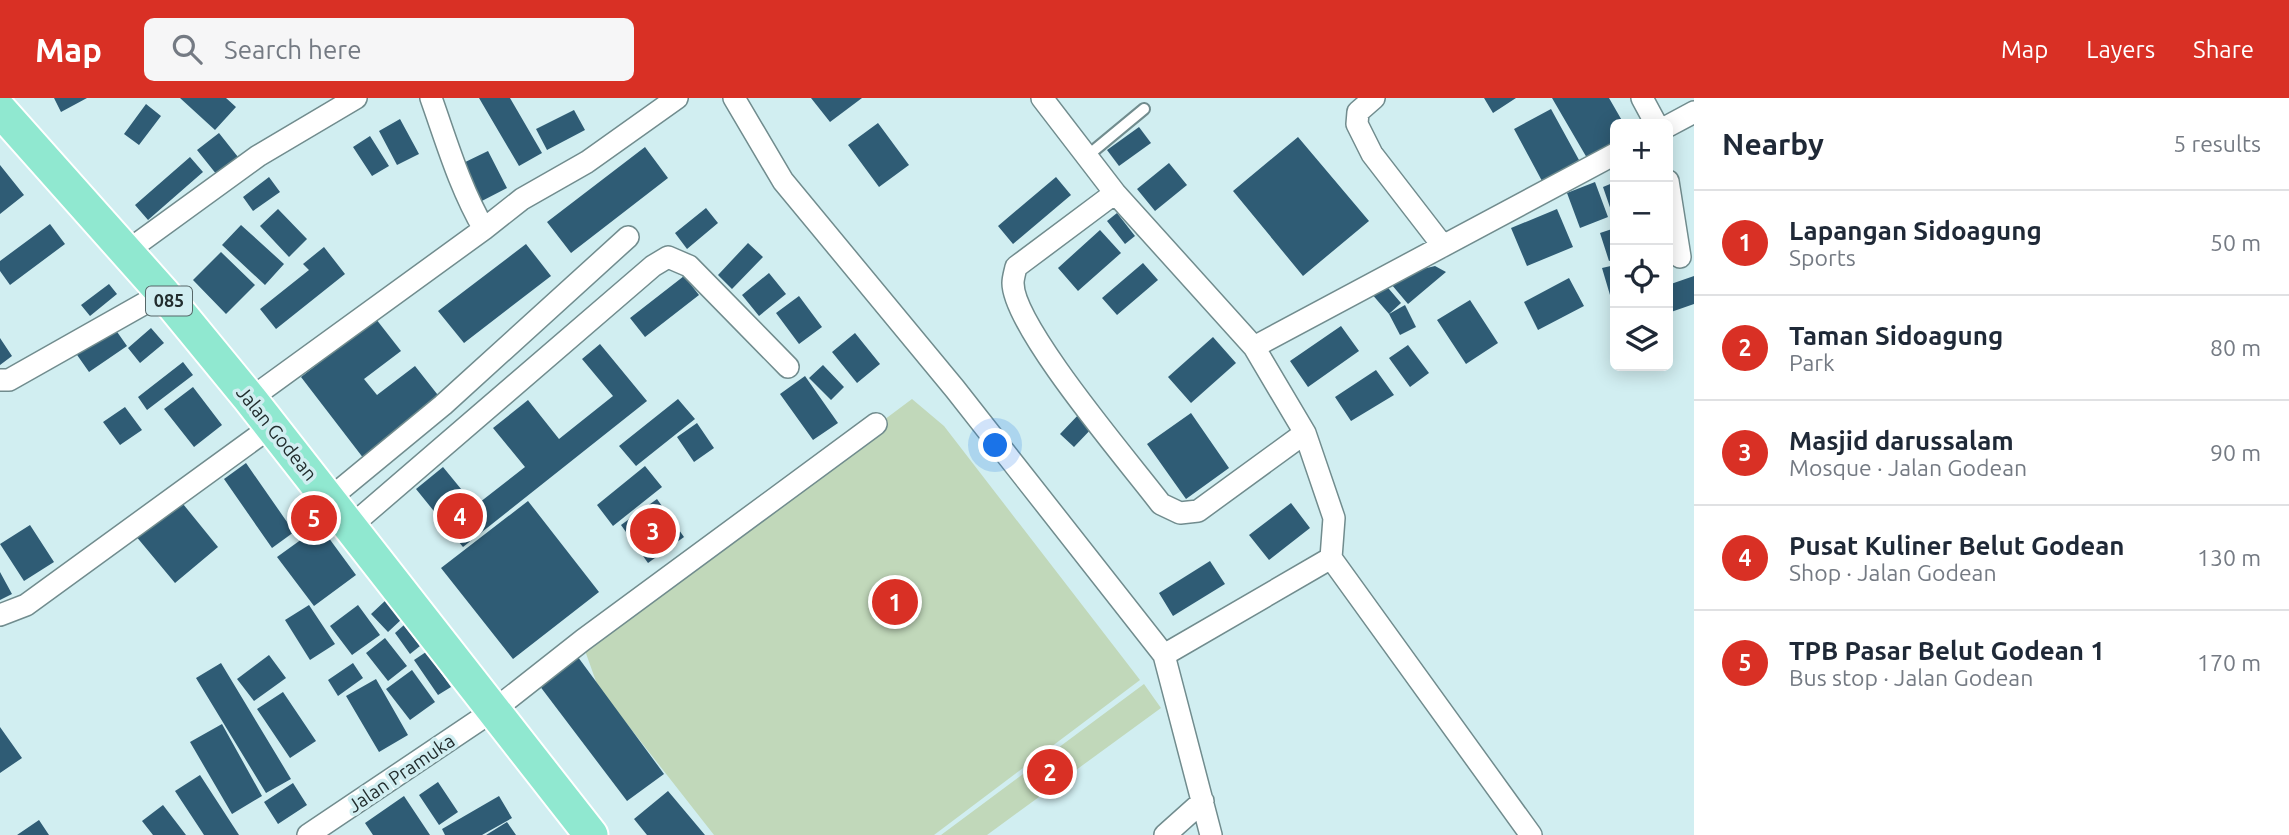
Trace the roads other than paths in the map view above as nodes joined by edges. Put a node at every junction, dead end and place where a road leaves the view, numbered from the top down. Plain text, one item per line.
1 (356, 98) edge
2 (431, 98) edge
3 (677, 98) edge
4 (734, 98) edge
5 (1042, 98) edge
6 (1374, 98) edge
7 (1642, 98) edge
8 (1144, 109) dead end
9 (0, 110) edge
10 (1694, 112) edge
11 (1654, 119) edge
12 (1673, 123) edge
13 (1086, 157) junction
14 (1610, 157) edge
15 (1668, 182) edge
16 (1115, 193) junction
17 (484, 229) junction
18 (628, 237) dead end
19 (1443, 246) junction
20 (126, 252) junction
21 (1680, 257) dead end
22 (163, 293) junction
23 (1254, 347) junction
24 (788, 367) dead end
25 (0, 380) edge
26 (250, 399) junction
27 (876, 424) dead end
28 (272, 426) junction
29 (1305, 433) junction
30 (330, 499) junction
31 (351, 526) junction
32 (1331, 558) junction
33 (0, 615) edge
34 (1164, 654) junction
35 (494, 710) junction
36 (1203, 801) junction
37 (308, 835) edge
38 (591, 835) edge
39 (1165, 835) edge
40 (1212, 835) edge
41 (1531, 835) edge

1 - 20 street
2 - 17 street
3 - 17 street
4 - 34 street
5 - 13 street
6 - 19 street
7 - 11 street
8 - 13 lane
9 - 20 main road, Jalan Godean / 085
10 - 12 street
13 - 16 street
14 - 19 street
15 - 21 street
16 - 23 street
16 - 29 street
17 - 26 street
18 - 30 street
19 - 23 street
20 - 22 main road, Jalan Godean / 085
22 - 25 street
22 - 26 main road, Jalan Godean / 085
23 - 29 street
24 - 31 street
26 - 28 main road, Jalan Godean / 085
27 - 35 street, Jalan Pramuka
28 - 30 main road, Jalan Godean / 085
28 - 33 street
29 - 32 street
30 - 31 main road, Jalan Godean / 085
31 - 35 main road, Jalan Godean / 085
32 - 34 street
32 - 41 street
34 - 36 street
35 - 37 street, Jalan Pramuka
35 - 38 main road, Jalan Godean / 085
36 - 39 street
36 - 40 street

